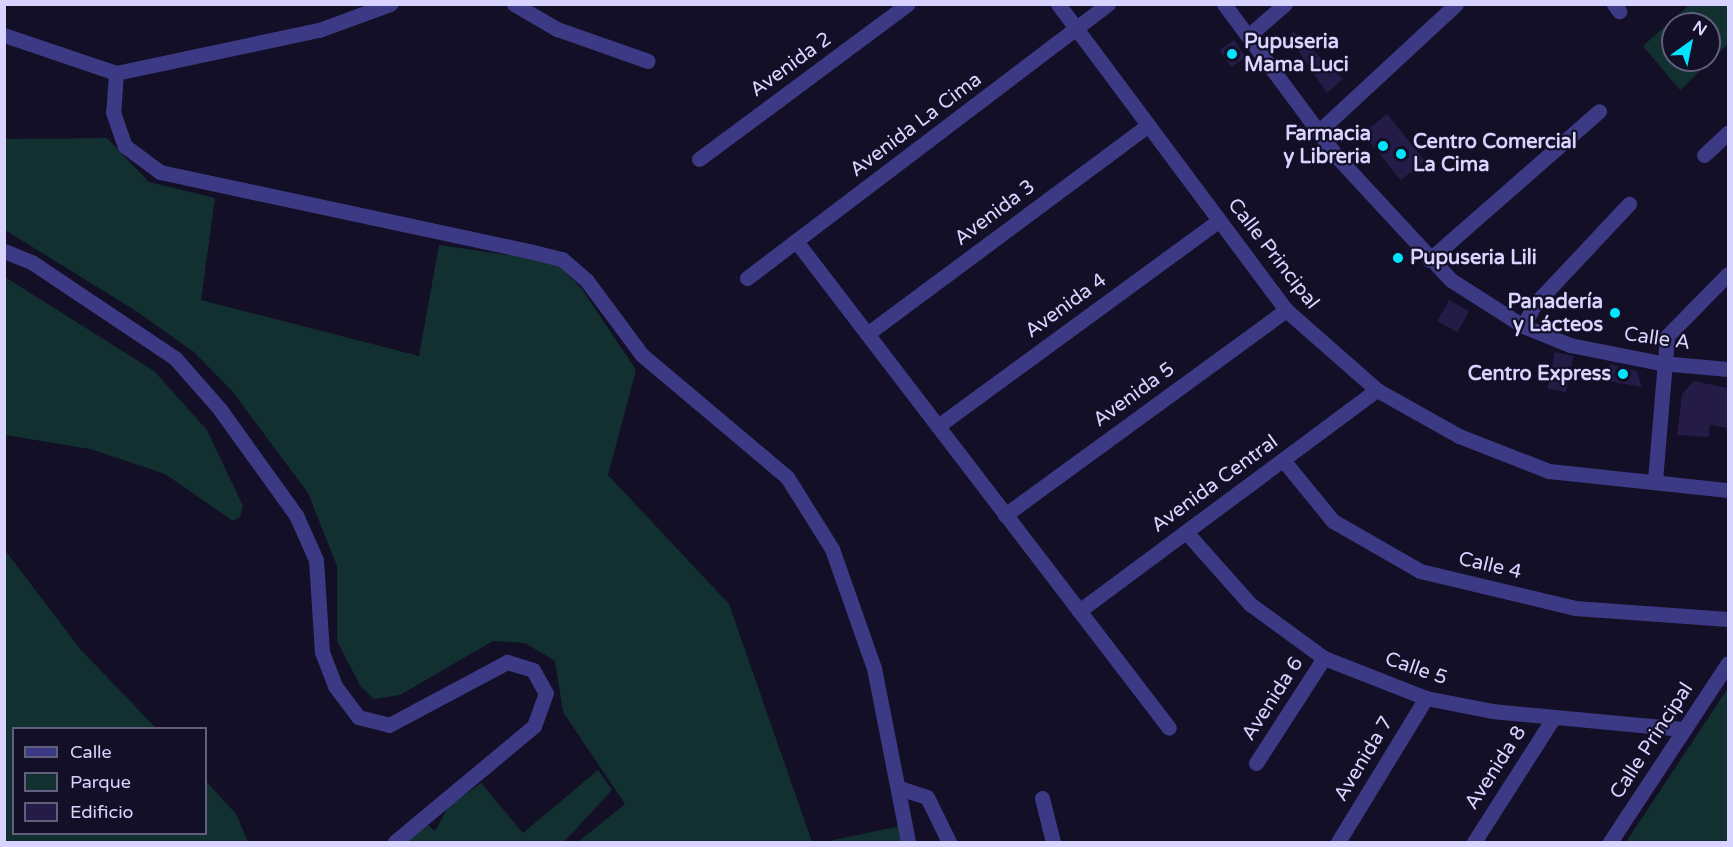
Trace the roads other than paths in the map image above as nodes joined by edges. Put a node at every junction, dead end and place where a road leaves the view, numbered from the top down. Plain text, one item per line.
1 (390, 4) edge
2 (514, 4) edge
3 (908, 4) edge
4 (1058, 4) edge
5 (1108, 4) edge
6 (1224, 4) edge
7 (1284, 4) edge
8 (1456, 4) edge
9 (1077, 30) junction
10 (4, 35) edge
11 (1248, 36) junction
12 (648, 61) dead end
13 (116, 73) junction
14 (1599, 111) dead end
15 (1148, 125) junction
16 (1318, 132) junction
17 (1728, 133) edge
18 (1704, 155) dead end
19 (699, 159) dead end
20 (1629, 204) dead end
21 (1219, 220) junction
22 (796, 241) junction
23 (4, 251) edge
24 (1429, 260) junction
25 (1728, 274) edge
26 (747, 278) dead end
27 (1286, 310) junction
28 (1523, 326) junction
29 (867, 334) junction
30 (1661, 363) junction
31 (1728, 369) edge
32 (1377, 390) junction
33 (938, 426) junction
34 (1283, 460) junction
35 (1655, 480) junction
36 (1728, 490) edge
37 (1005, 514) junction
38 (1186, 532) junction
39 (1079, 611) junction
40 (1728, 619) edge
41 (1324, 658) junction
42 (1728, 663) edge
43 (1426, 698) junction
44 (1554, 717) junction
45 (1169, 728) dead end
46 (1683, 729) junction
47 (1256, 763) dead end
48 (898, 788) junction
49 (1042, 798) dead end
50 (395, 843) edge
51 (908, 843) edge
52 (949, 843) edge
53 (1053, 843) edge
54 (1338, 843) edge
55 (1474, 843) edge
56 (1610, 843) edge

1 - 13 street
2 - 12 street
3 - 19 street, Avenida 2
4 - 9 street, Calle Principal
5 - 9 street, Avenida La Cima
6 - 11 street, Calle A
7 - 11 street
8 - 16 street
9 - 15 street, Calle Principal
9 - 22 street, Avenida La Cima
10 - 13 street
11 - 16 street, Calle A
13 - 48 street
14 - 24 street
15 - 21 street, Calle Principal
15 - 29 street, Avenida 3
16 - 24 street, Calle A
17 - 18 street
20 - 28 street
21 - 27 street, Calle Principal
21 - 33 street, Avenida 4
22 - 26 street, Avenida La Cima
22 - 29 street
23 - 50 street
24 - 28 street, Calle A
25 - 30 street
27 - 32 street, Calle Principal
27 - 37 street, Avenida 5
28 - 30 street, Calle A
29 - 33 street
30 - 31 street, Calle A
30 - 35 street
32 - 34 street, Avenida Central
32 - 35 street, Calle Principal
33 - 37 street
34 - 38 street, Avenida Central
34 - 40 street, Calle 4
35 - 36 street, Calle Principal
37 - 39 street
38 - 39 street, Avenida Central
38 - 41 street, Calle 5
39 - 45 street
41 - 43 street, Calle 5
41 - 47 street, Avenida 6
42 - 46 street, Calle Principal
43 - 44 street, Calle 5
43 - 54 street, Avenida 7
44 - 46 street, Calle 5
44 - 55 street, Avenida 8
46 - 56 street, Calle Principal
48 - 51 street
48 - 52 street
49 - 53 street

